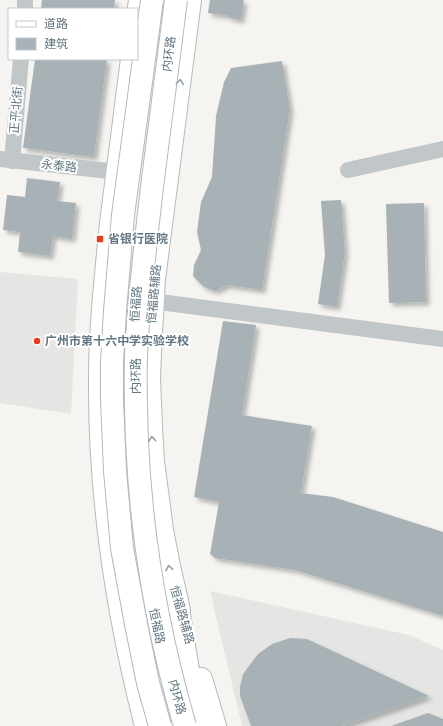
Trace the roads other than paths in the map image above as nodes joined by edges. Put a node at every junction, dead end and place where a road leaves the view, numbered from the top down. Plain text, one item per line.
1 (140, 0) edge
2 (153, 0) edge
3 (173, 0) edge
4 (176, 0) edge
5 (190, 0) edge
6 (138, 15) edge
7 (20, 60) edge
8 (132, 60) edge
9 (443, 149) edge
10 (6, 160) edge
11 (348, 170) dead end
12 (118, 172) junction
13 (127, 298) junction
14 (443, 339) edge
15 (147, 569) junction
16 (177, 603) junction
17 (146, 726) edge
18 (160, 726) edge
19 (163, 726) edge
20 (182, 726) edge
21 (185, 726) edge
22 (203, 726) edge
23 (215, 726) edge

1 - 6 main road
2 - 13 main road, 恒福路
2 - 18 main road, 内环路, bridge
3 - 13 main road, 恒福路
4 - 21 main road, 内环路, bridge
13 -> 5 main road, 恒福路辅路
7 - 10 street, 正平北街
8 - 12 main road, 恒福路辅路
9 - 11 street
10 - 12 street, 永泰路
12 - 13 main road, 恒福路辅路
13 - 14 street
13 - 15 main road, 恒福路
16 -> 13 main road, 恒福路辅路
13 - 17 main road, 恒福路辅路
13 - 19 main road, 恒福路
15 - 16 main road
15 - 20 main road, 恒福路
16 - 22 main road
16 - 23 main road, 恒福路辅路

